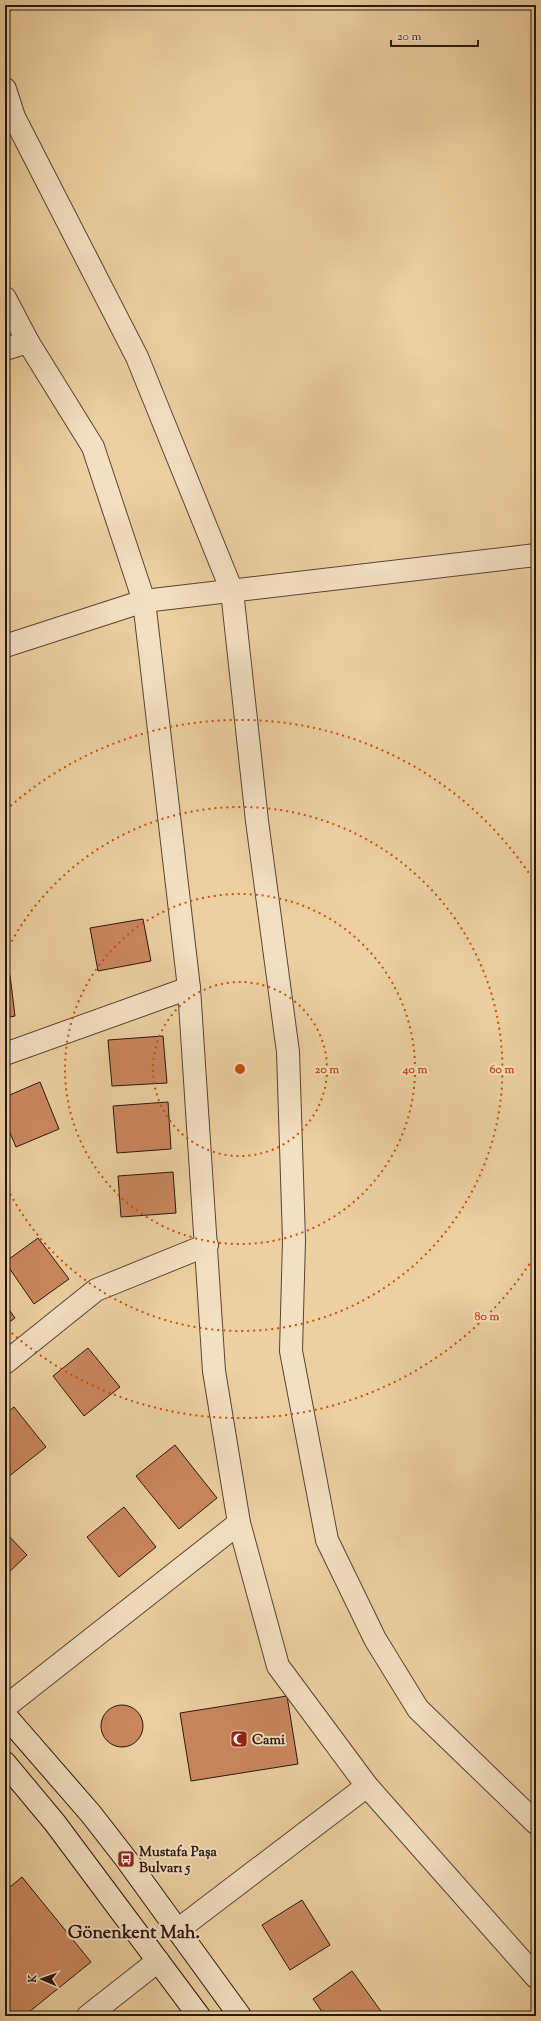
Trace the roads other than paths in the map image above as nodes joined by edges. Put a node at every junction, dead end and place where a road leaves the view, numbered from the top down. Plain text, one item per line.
1 (5, 89) edge
2 (5, 298) edge
3 (28, 342) junction
4 (5, 348) edge
5 (536, 555) edge
6 (232, 591) junction
7 (144, 601) junction
8 (5, 646) edge
9 (189, 988) junction
10 (5, 1054) edge
11 (207, 1245) junction
12 (5, 1363) edge
13 (239, 1523) junction
14 (5, 1707) edge
15 (5, 1715) edge
16 (5, 1763) edge
17 (366, 1786) junction
18 (536, 1823) edge
19 (179, 1929) junction
20 (158, 1961) junction
21 (536, 1977) edge
22 (88, 2016) edge
23 (199, 2016) edge
24 (240, 2016) edge

1 - 6 street
2 - 3 street
3 - 4 street
3 - 7 street
5 - 6 street
6 - 7 street
6 - 18 street
7 - 8 street
7 - 9 street
9 - 10 street
9 - 11 street
11 - 12 street
11 - 13 street
13 - 14 street
13 - 17 street
15 - 19 street
16 - 20 street
17 - 19 street
17 - 21 street
19 - 24 street
20 - 22 street
20 - 23 street

